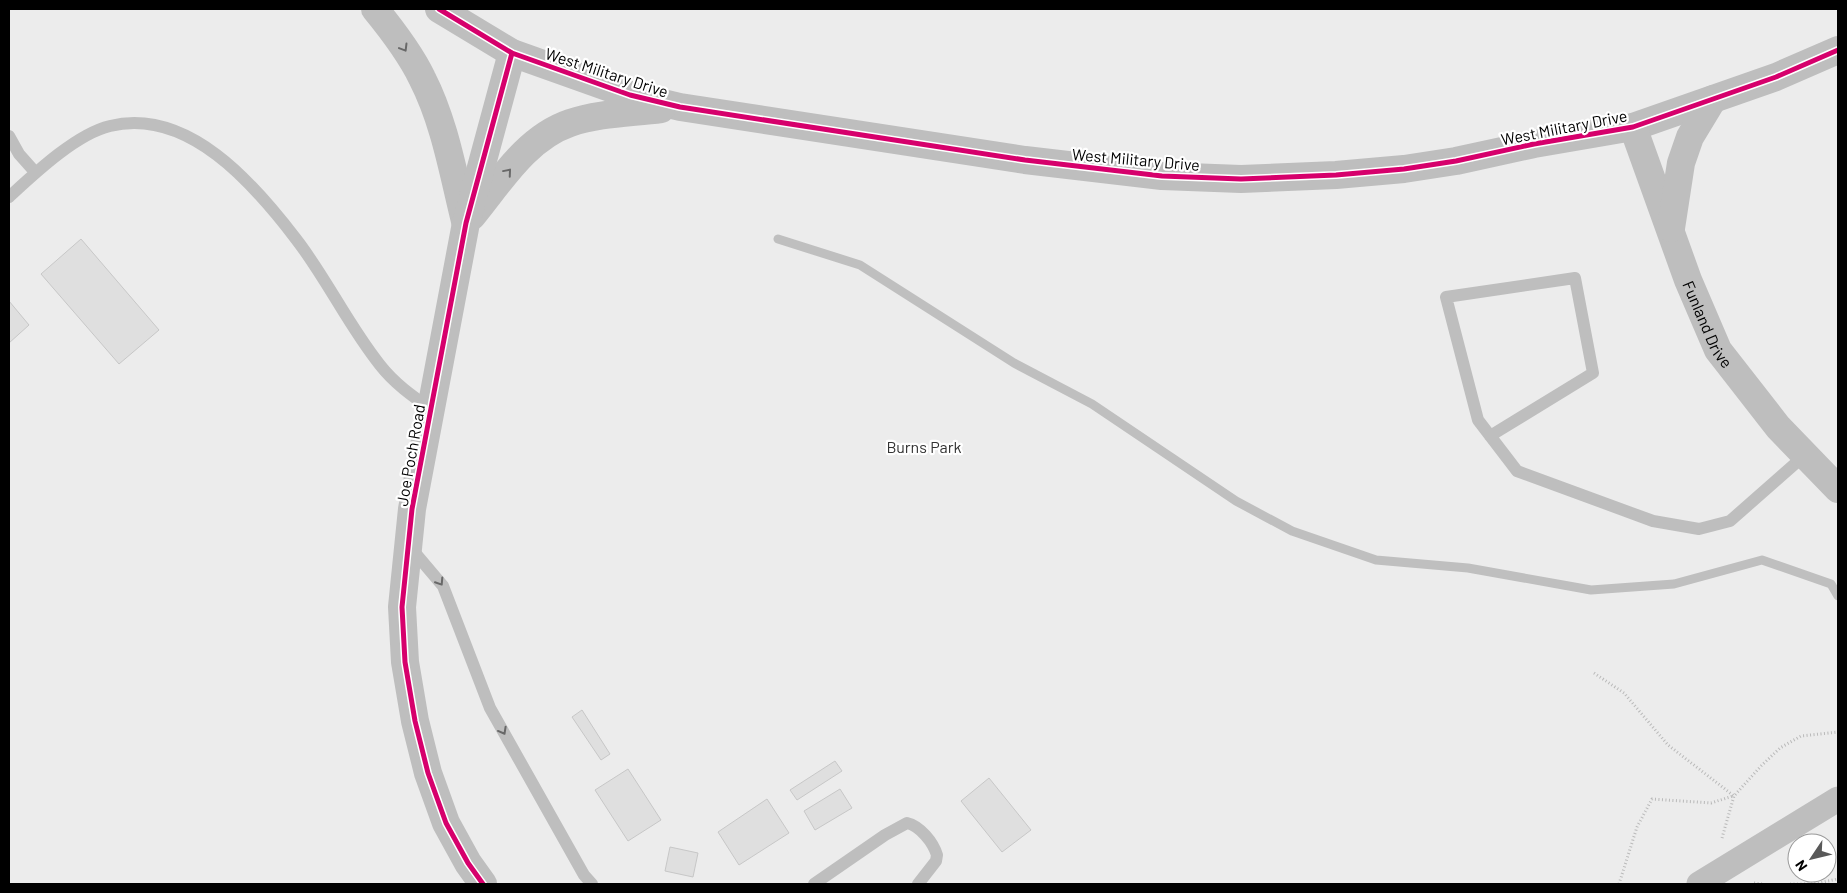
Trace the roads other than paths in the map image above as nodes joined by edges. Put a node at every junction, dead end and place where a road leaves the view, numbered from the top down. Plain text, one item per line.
1 (376, 9) edge
2 (439, 9) edge
3 (1838, 50) edge
4 (512, 53) junction
5 (1713, 99) junction
6 (680, 107) junction
7 (1632, 127) junction
8 (9, 136) edge
9 (35, 172) junction
10 (9, 197) edge
11 (466, 223) junction
12 (1670, 232) junction
13 (431, 409) junction
14 (1490, 436) junction
15 (1805, 456) junction
16 (1838, 489) edge
17 (408, 545) junction
18 (1838, 799) edge
19 (1705, 881) edge
20 (482, 884) edge
21 (592, 884) edge
22 (814, 884) edge
23 (918, 884) edge

1 -> 11 street, Joe Poch Road
2 - 4 street, West Military Drive
3 - 5 street, West Military Drive
4 - 6 street, West Military Drive
4 - 11 street, Joe Poch Road
5 - 7 street, West Military Drive
5 - 12 street
6 - 7 street, West Military Drive
11 -> 6 street, Joe Poch Road
7 - 12 street, Funland Drive
8 - 9 lane
9 - 10 lane
9 - 13 lane
11 - 13 street, Joe Poch Road
12 - 15 street, Funland Drive
13 - 17 street, Joe Poch Road
14 - 14 lane
14 - 15 lane
15 - 16 street, Funland Drive
17 - 20 street, Joe Poch Road
17 -> 21 lane
18 - 19 street
22 - 23 lane

